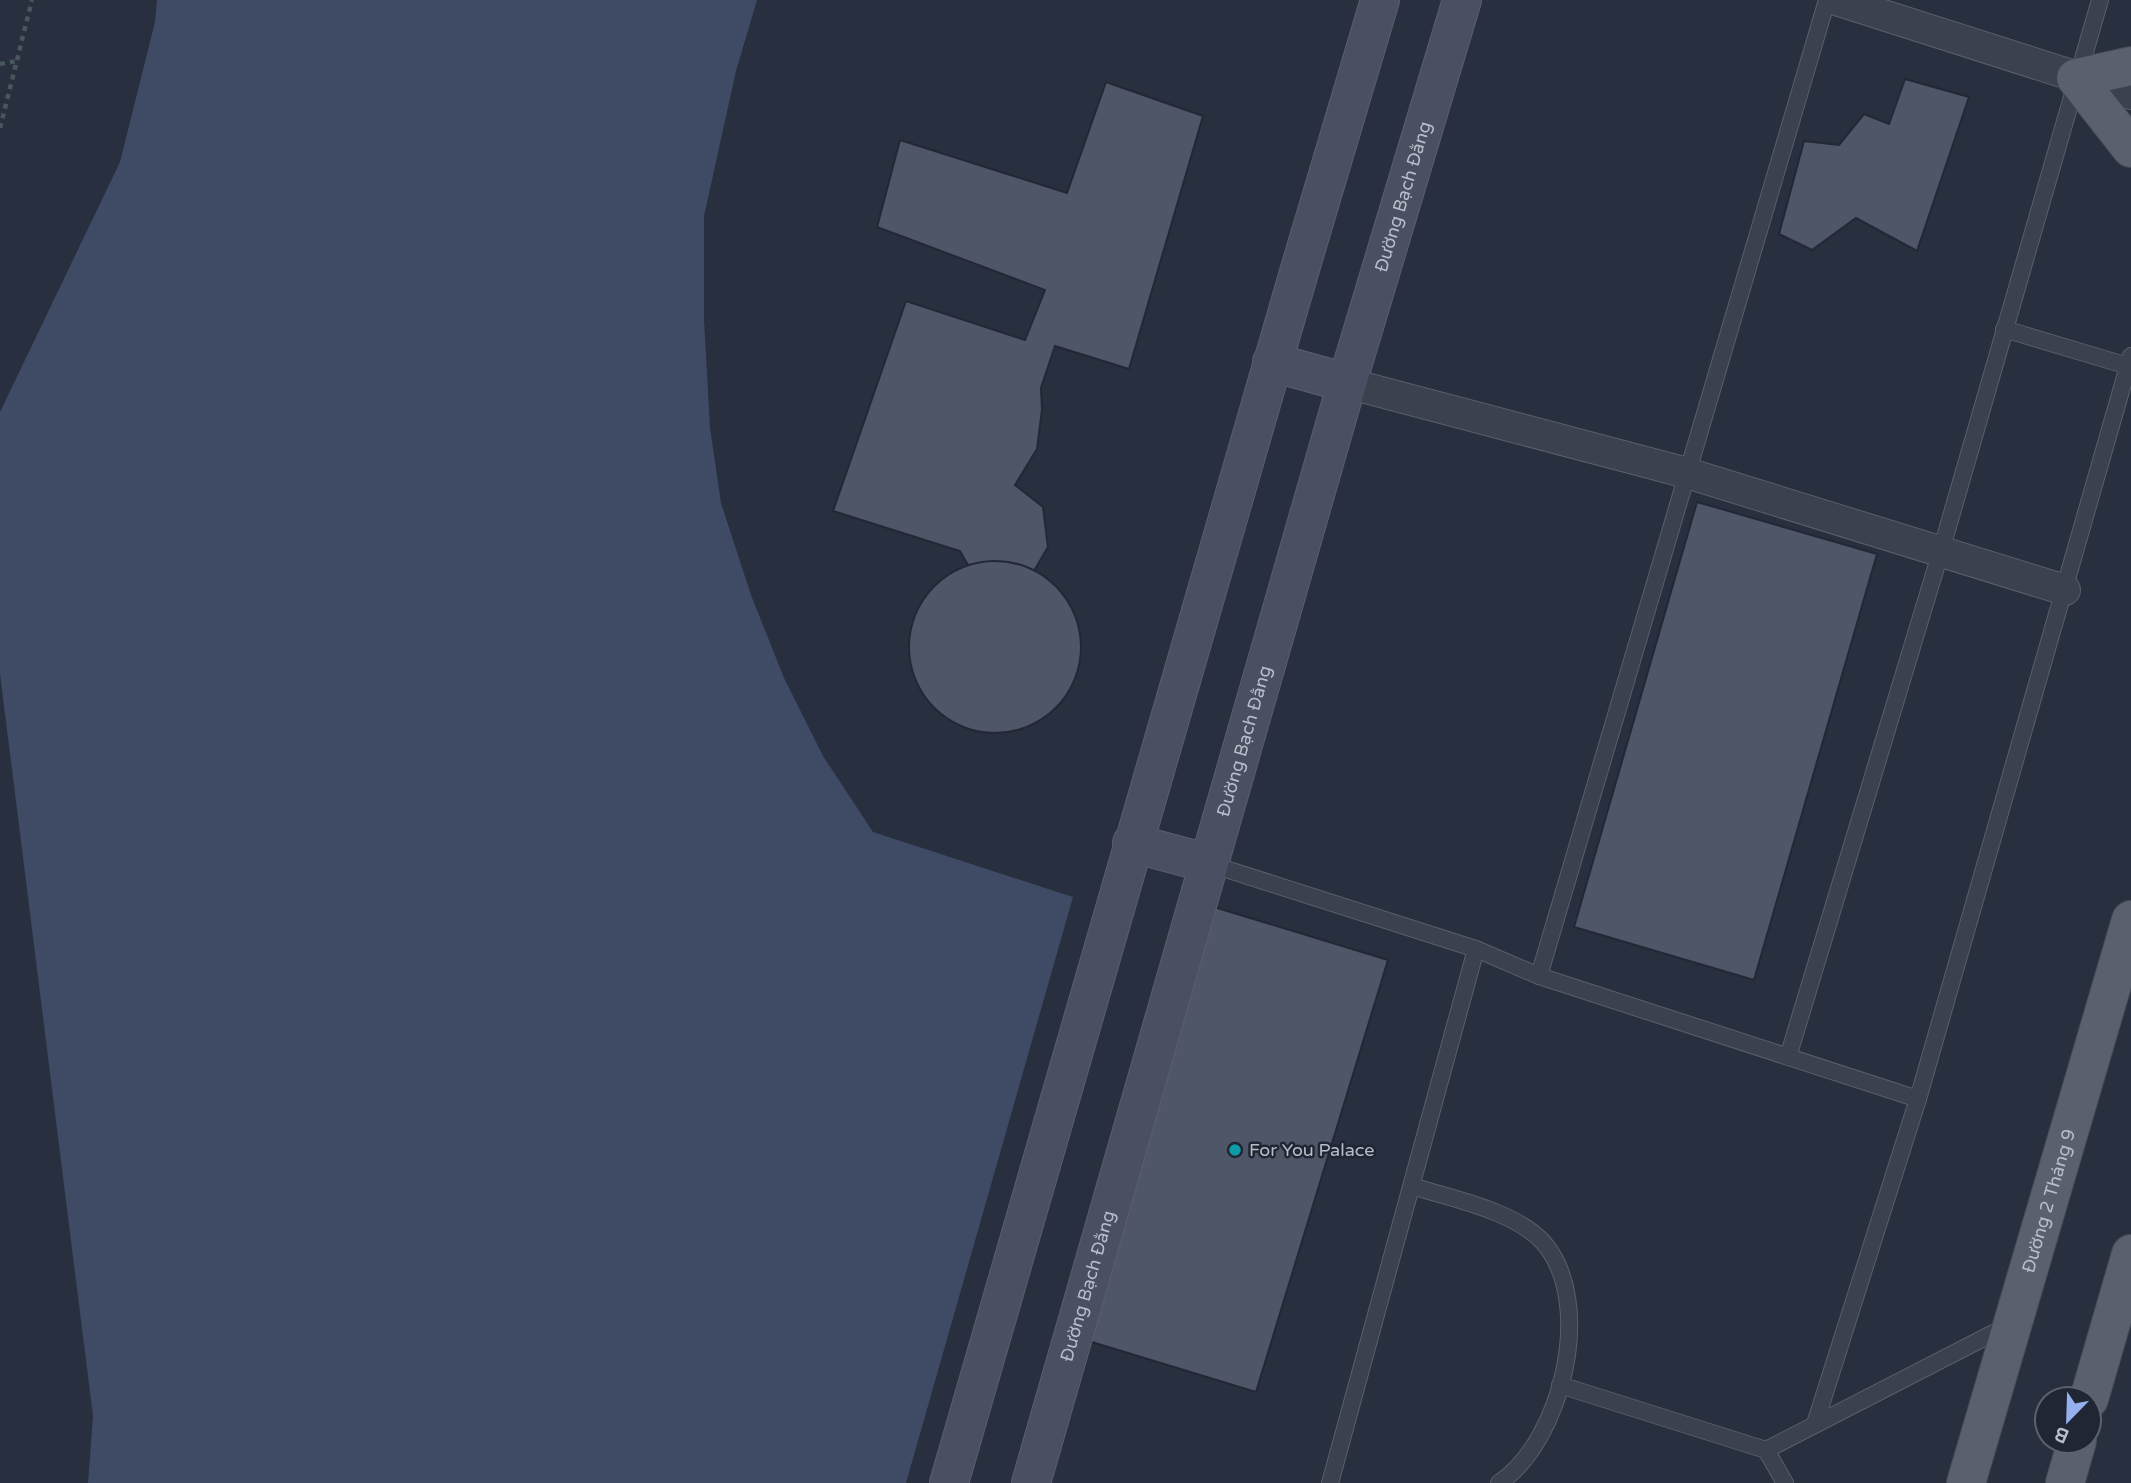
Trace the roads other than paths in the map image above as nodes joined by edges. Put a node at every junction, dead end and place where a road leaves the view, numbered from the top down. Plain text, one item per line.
1 (1380, 0) edge
2 (1462, 0) edge
3 (1827, 0) edge
4 (1836, 0) edge
5 (2100, 0) edge
6 (2131, 66) edge
7 (2076, 78) junction
8 (2131, 94) edge
9 (2131, 148) edge
10 (2004, 329) junction
11 (2129, 361) edge
12 (1272, 362) junction
13 (1347, 383) junction
14 (1687, 473) junction
15 (1941, 551) junction
16 (2065, 590) junction
17 (1132, 843) junction
18 (1208, 863) junction
19 (2131, 920) edge
20 (1476, 949) junction
21 (1539, 976) junction
22 (1788, 1056) junction
23 (1918, 1100) junction
24 (1412, 1186) junction
25 (2131, 1254) edge
26 (2014, 1322) junction
27 (1560, 1385) junction
28 (2093, 1385) edge
29 (1815, 1424) junction
30 (1766, 1450) junction
31 (2073, 1455) edge
32 (1334, 1482) edge
33 (950, 1483) edge
34 (1031, 1483) edge
35 (1499, 1483) edge
36 (1785, 1483) edge
37 (1966, 1483) edge
38 (2065, 1483) edge

1 - 12 main road
2 - 13 main road, Đường Bạch Đằng
3 - 14 lane
4 - 7 street
5 - 7 lane
6 - 7 main road
7 - 8 street
7 - 9 main road
7 - 10 lane
10 - 11 lane
10 - 15 lane
11 - 16 lane
12 - 13 main road
12 - 17 main road
13 - 14 street
13 - 18 main road, Đường Bạch Đằng
14 - 15 street
14 - 21 lane
15 - 16 street
15 - 22 lane
16 - 23 lane
17 - 18 main road
17 - 33 main road
18 - 20 lane
18 - 34 main road, Đường Bạch Đằng
19 - 26 main road, Đường 2 Tháng 9
20 - 21 lane
20 - 24 lane
21 - 22 lane
22 - 23 lane
23 - 29 lane
24 - 27 lane
24 - 32 lane
25 - 28 main road
26 - 29 lane
26 - 37 main road, Đường 2 Tháng 9
27 - 30 lane
27 - 35 lane
29 - 30 lane
30 - 36 lane
31 - 38 main road

